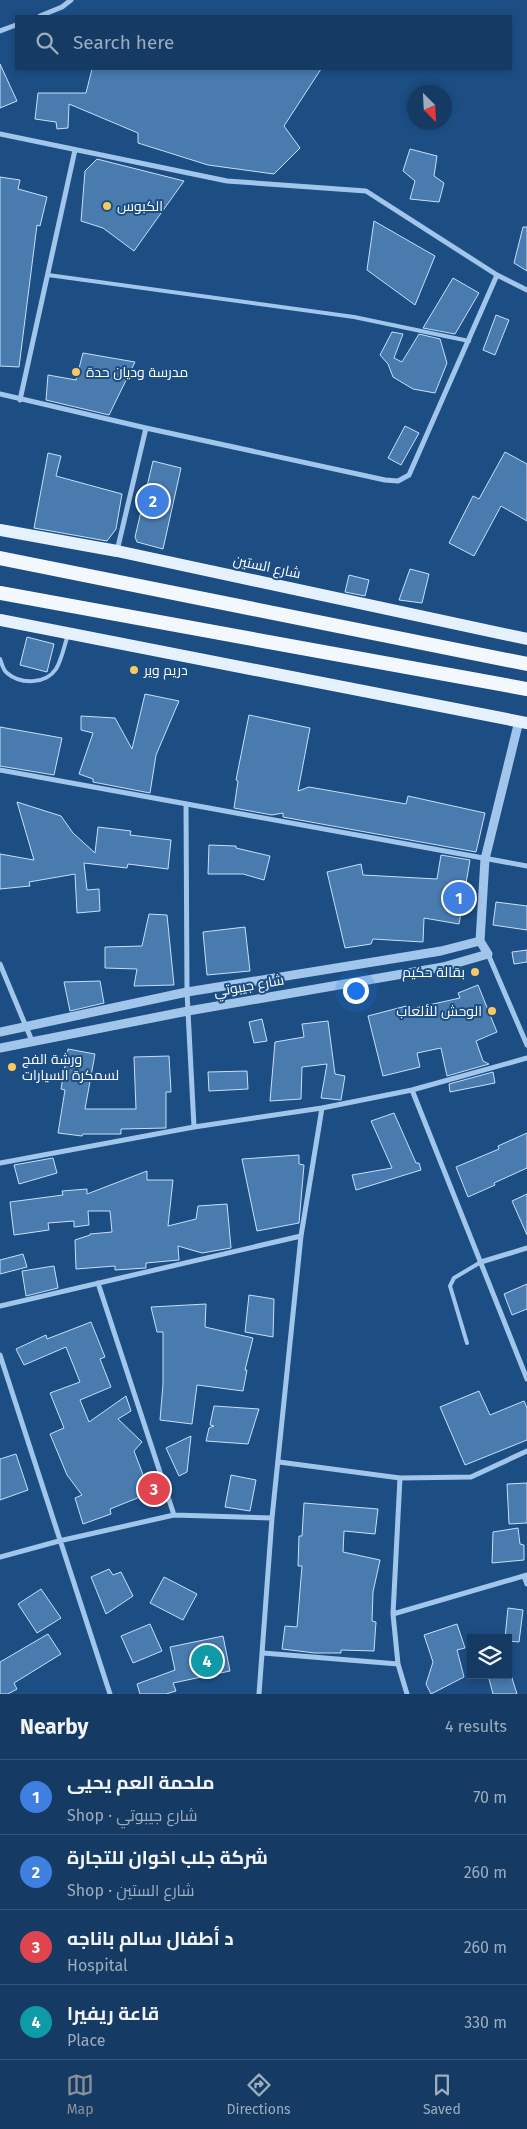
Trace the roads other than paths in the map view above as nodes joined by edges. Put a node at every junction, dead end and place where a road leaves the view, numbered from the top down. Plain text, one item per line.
1 (71, 0) edge
2 (43, 15) edge
3 (15, 25) edge
4 (0, 31) edge
5 (0, 134) edge
6 (75, 150) junction
7 (48, 275) junction
8 (497, 275) junction
9 (527, 290) edge
10 (468, 341) junction
11 (0, 394) edge
12 (20, 400) junction
13 (146, 428) junction
14 (0, 530) edge
15 (117, 551) junction
16 (0, 558) edge
17 (0, 593) edge
18 (0, 620) edge
19 (69, 633) junction
20 (527, 639) edge
21 (0, 660) edge
22 (527, 664) edge
23 (527, 689) edge
24 (523, 722) edge
25 (0, 770) edge
26 (186, 804) junction
27 (486, 859) junction
28 (527, 866) edge
29 (480, 941) junction
30 (488, 954) junction
31 (0, 964) edge
32 (187, 992) junction
33 (188, 1011) junction
34 (26, 1026) junction
35 (0, 1032) edge
36 (32, 1041) junction
37 (527, 1045) edge
38 (0, 1048) edge
39 (527, 1058) edge
40 (412, 1090) junction
41 (322, 1108) junction
42 (194, 1127) junction
43 (0, 1163) edge
44 (301, 1236) junction
45 (527, 1248) edge
46 (481, 1262) junction
47 (98, 1283) junction
48 (0, 1306) edge
49 (467, 1343) dead end
50 (0, 1355) edge
51 (527, 1379) edge
52 (527, 1450) edge
53 (279, 1462) junction
54 (400, 1478) junction
55 (174, 1515) junction
56 (272, 1518) junction
57 (59, 1541) junction
58 (0, 1557) edge
59 (526, 1576) edge
60 (527, 1584) edge
61 (393, 1614) junction
62 (263, 1653) junction
63 (398, 1664) junction
64 (110, 1694) edge
65 (259, 1694) edge
66 (407, 1694) edge

1 - 2 street
3 - 4 street
5 - 6 street
6 - 7 street
6 - 8 street
7 - 10 lane
7 - 12 street
8 - 9 street
8 - 10 street
10 - 13 street
11 - 12 street
12 - 13 street
13 - 15 street
14 - 15 main road, شارع الستين
15 - 20 main road, شارع الستين
16 - 22 highway
17 - 23 highway
18 - 19 main road
19 - 21 lane
19 - 24 main road
24 - 27 street
25 - 26 street
26 - 27 street
26 - 32 street
27 - 28 street
27 - 29 street
29 - 30 street
29 - 32 street, شارع جيبوتي
30 - 33 street, شارع جيبوتي
30 - 37 street
31 - 34 street
32 - 33 street
32 - 34 street, شارع جيبوتي
33 - 36 street, شارع جيبوتي
33 - 42 street
34 - 35 street, شارع جيبوتي
34 - 36 street
36 - 38 street, شارع جيبوتي
39 - 40 street
40 - 41 street
40 - 46 street
41 - 42 street
41 - 44 street
42 - 43 street
44 - 47 street
44 - 53 street
45 - 46 street
46 - 49 lane
46 - 51 street
47 - 48 street
47 - 55 street
50 - 57 street
52 - 54 street
53 - 54 street
53 - 56 street
54 - 61 street
55 - 56 street
55 - 57 street
56 - 62 street
57 - 58 street
57 - 64 street
59 - 60 street
59 - 61 street
61 - 63 street
62 - 63 street
62 - 65 street
63 - 66 street

